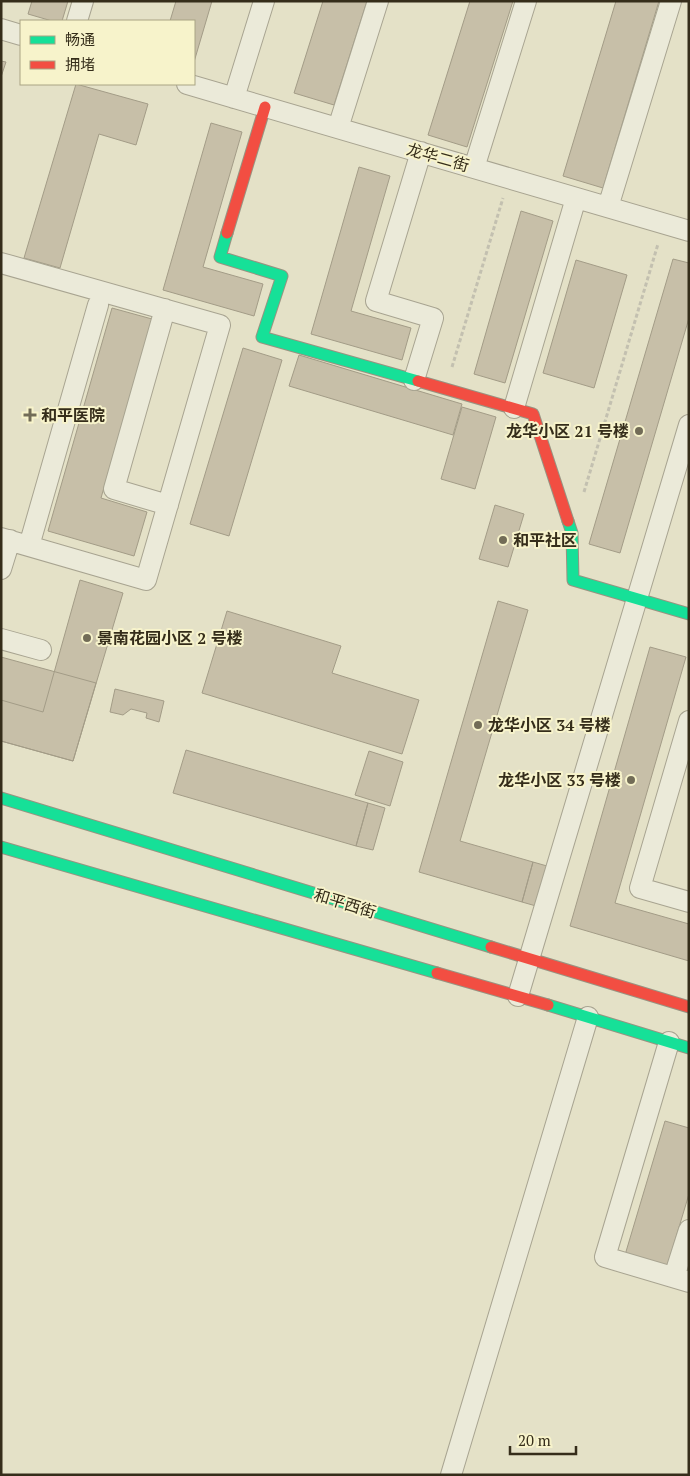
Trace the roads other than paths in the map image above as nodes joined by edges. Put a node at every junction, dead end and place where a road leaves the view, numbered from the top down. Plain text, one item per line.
1 (83, 1) edge
2 (264, 1) edge
3 (378, 1) edge
4 (526, 1) edge
5 (671, 1) edge
6 (77, 20) edge
7 (1, 29) edge
8 (20, 35) edge
9 (190, 85) edge
10 (234, 98) junction
11 (265, 106) junction
12 (338, 128) junction
13 (421, 152) junction
14 (474, 168) junction
15 (576, 198) junction
16 (608, 208) junction
17 (689, 231) edge
18 (1, 263) edge
19 (98, 305) dead end
20 (165, 309) junction
21 (414, 380) junction
22 (514, 408) junction
23 (689, 425) edge
24 (168, 505) junction
25 (5, 539) edge
26 (29, 546) junction
27 (1, 569) edge
28 (637, 598) junction
29 (689, 614) edge
30 (1, 639) edge
31 (41, 650) dead end
32 (689, 721) edge
33 (1, 798) edge
34 (1, 847) edge
35 (689, 902) edge
36 (529, 959) junction
37 (518, 996) junction
38 (689, 1007) edge
39 (588, 1017) junction
40 (669, 1042) junction
41 (689, 1048) edge
42 (689, 1230) edge
43 (682, 1280) edge
44 (451, 1475) edge

1 - 6 street
2 - 10 street
3 - 12 street
4 - 14 street
5 - 16 street
7 - 8 street
9 - 10 street, 龙华二街
10 - 11 street, 龙华二街
11 - 12 street, 龙华二街
11 - 21 main road
12 - 13 street, 龙华二街
13 - 14 street, 龙华二街
13 - 21 street
14 - 15 street, 龙华二街
15 - 16 street, 龙华二街
15 - 22 street
16 - 17 street, 龙华二街
18 - 20 street
19 - 26 street
20 - 24 street
20 - 24 street
21 - 22 main road
22 - 28 main road
23 - 28 street
24 - 26 street
25 - 26 street
25 - 27 street
28 - 29 main road
28 - 36 street
30 - 31 street
32 - 35 street
33 - 36 main road, 和平西街
34 - 37 main road
36 - 37 street
36 - 38 main road, 和平西街
37 - 39 main road
39 - 40 main road
39 - 44 street
40 - 41 main road
40 - 43 street
42 - 43 street

